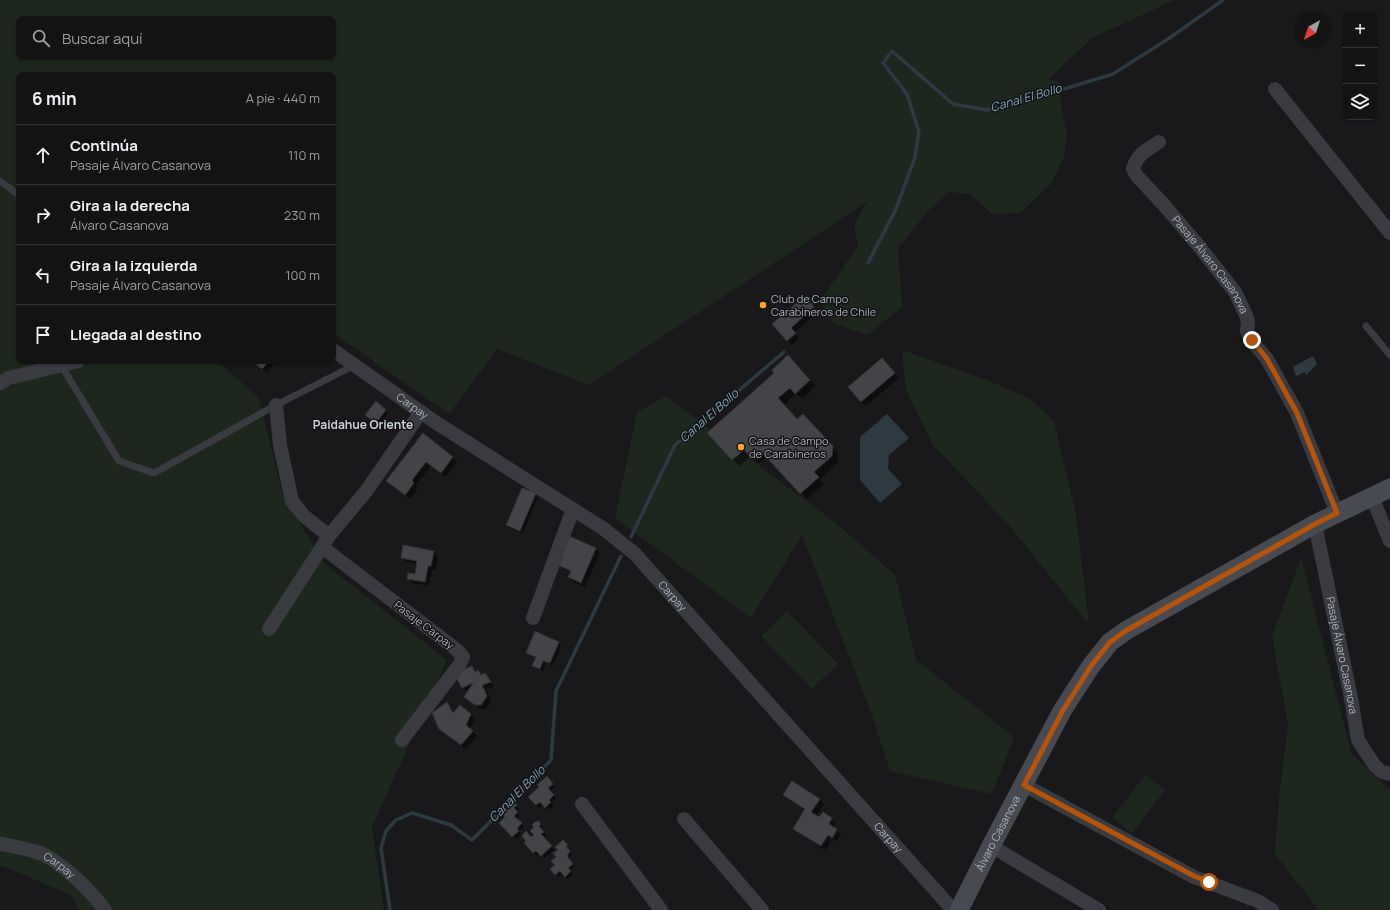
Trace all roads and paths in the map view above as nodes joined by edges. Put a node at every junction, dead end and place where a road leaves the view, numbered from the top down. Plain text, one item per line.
1 (1275, 89) dead end
2 (1160, 142) dead end
3 (0, 181) edge
4 (16, 193) edge
5 (1390, 232) edge
6 (1366, 326) dead end
7 (336, 352) edge
8 (1390, 355) edge
9 (65, 364) edge
10 (61, 365) junction
11 (355, 365) junction
12 (0, 384) edge
13 (276, 405) junction
14 (421, 412) junction
15 (1390, 488) edge
16 (1372, 497) junction
17 (573, 509) junction
18 (1337, 513) junction
19 (1315, 524) junction
20 (325, 541) junction
21 (1390, 541) edge
22 (533, 618) dead end
23 (269, 629) dead end
24 (402, 740) dead end
25 (1390, 774) edge
26 (1024, 785) junction
27 (582, 804) dead end
28 (684, 819) dead end
29 (0, 844) edge
30 (991, 846) junction
31 (105, 910) edge
32 (661, 910) edge
33 (762, 910) edge
34 (954, 910) edge
35 (959, 910) edge
36 (1099, 910) edge
37 (1272, 910) edge

1 - 5 street
2 - 18 street, Pasaje Álvaro Casanova
3 - 4 lane
6 - 8 lane
7 - 11 street, Carpay
9 - 10 street
10 - 12 street
10 - 13 lane
11 - 13 lane
11 - 14 street, Carpay
13 - 20 street, Pasaje Carpay
14 - 17 street, Carpay
14 - 20 street
15 - 16 street, Álvaro Casanova
16 - 18 street, Álvaro Casanova
16 - 21 street
17 - 22 street
17 - 34 street, Carpay
18 - 19 street, Álvaro Casanova
19 - 25 street, Pasaje Álvaro Casanova
19 - 26 street, Álvaro Casanova
20 - 23 street
20 - 24 street, Pasaje Carpay
26 - 30 street, Álvaro Casanova
26 - 37 street
27 - 32 street
28 - 33 street
29 - 31 street, Carpay
30 - 35 street, Álvaro Casanova
30 - 36 street

